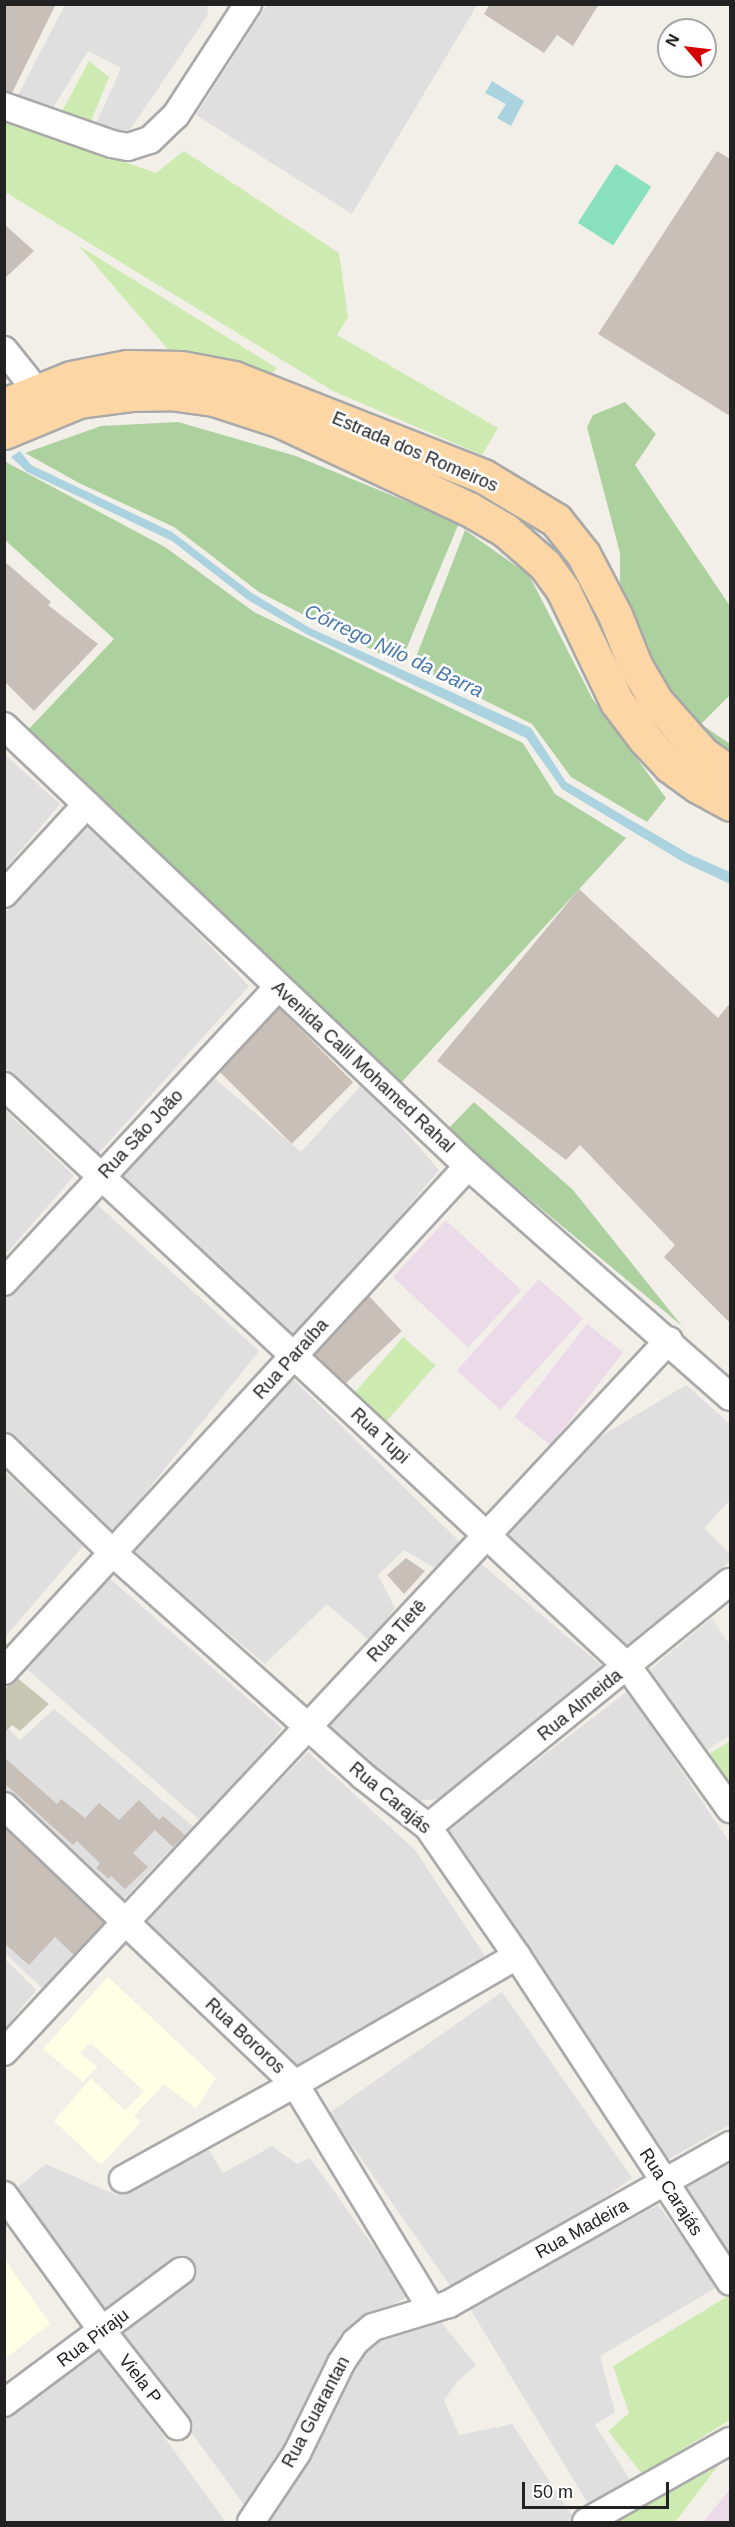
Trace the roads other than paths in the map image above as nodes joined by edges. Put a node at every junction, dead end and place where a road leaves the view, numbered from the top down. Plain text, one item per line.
1 (241, 10) edge
2 (4, 106) edge
3 (4, 350) edge
4 (37, 391) junction
5 (4, 405) edge
6 (4, 432) edge
7 (583, 554) junction
8 (545, 565) junction
9 (4, 726) edge
10 (730, 773) edge
11 (87, 804) junction
12 (730, 804) edge
13 (4, 894) edge
14 (278, 987) junction
15 (4, 1086) edge
16 (468, 1166) junction
17 (100, 1177) junction
18 (4, 1281) edge
19 (669, 1340) junction
20 (294, 1356) junction
21 (730, 1397) edge
22 (4, 1447) edge
23 (486, 1536) junction
24 (114, 1554) junction
25 (730, 1582) edge
26 (628, 1667) junction
27 (4, 1671) edge
28 (308, 1727) junction
29 (4, 1806) edge
30 (730, 1809) edge
31 (428, 1827) junction
32 (125, 1923) junction
33 (517, 1956) junction
34 (4, 2052) edge
35 (295, 2084) junction
36 (730, 2145) edge
37 (123, 2179) dead end
38 (664, 2182) junction
39 (4, 2195) edge
40 (181, 2271) dead end
41 (730, 2282) edge
42 (431, 2310) junction
43 (103, 2332) junction
44 (4, 2403) edge
45 (177, 2426) dead end
46 (730, 2441) edge
47 (597, 2516) edge
48 (251, 2523) edge

1 - 2 street
3 - 4 street
4 - 5 main road, Estrada dos Romeiros
4 - 7 main road, Estrada dos Romeiros
6 - 8 main road, Estrada dos Romeiros
7 - 8 main road
7 - 10 main road, Estrada dos Romeiros
8 - 12 main road, Estrada dos Romeiros
9 - 11 street, Avenida Calil Mohamed Rahal
11 - 13 street
11 - 14 street, Avenida Calil Mohamed Rahal
14 - 16 street, Avenida Calil Mohamed Rahal
14 - 17 street, Rua São João
15 - 17 street, Rua Tupi
16 - 19 street, Avenida Calil Mohamed Rahal
16 - 20 street, Rua Paraíba
17 - 18 street, Rua São João
17 - 20 street, Rua Tupi
19 - 21 street, Avenida Calil Mohamed Rahal
19 - 23 street, Rua Tietê
20 - 23 street, Rua Tupi
20 - 24 street, Rua Paraíba
22 - 24 street, Rua Carajás
23 - 26 street, Rua Tupi
23 - 28 street, Rua Tietê
24 - 27 street, Rua Paraíba
24 - 28 street, Rua Carajás
25 - 26 street, Rua Almeida
26 - 30 street, Rua Tupi
26 - 31 street, Rua Almeida
28 - 31 street, Rua Carajás
28 - 32 street, Rua Tietê
29 - 32 street, Rua Bororos
31 - 33 street, Rua Carajás
32 - 34 street, Rua Tietê
32 - 35 street, Rua Bororos
33 - 35 street
33 - 38 street, Rua Carajás
35 - 37 street
35 - 42 street, Rua Bororos
36 - 38 street, Rua Madeira
38 - 41 street, Rua Carajás
38 - 42 street, Rua Madeira
39 - 43 street, Viela P
40 - 43 street, Rua Piraju
42 - 48 street, Rua Guarantan
43 - 44 street, Rua Piraju
43 - 45 street, Viela P
46 - 47 street

